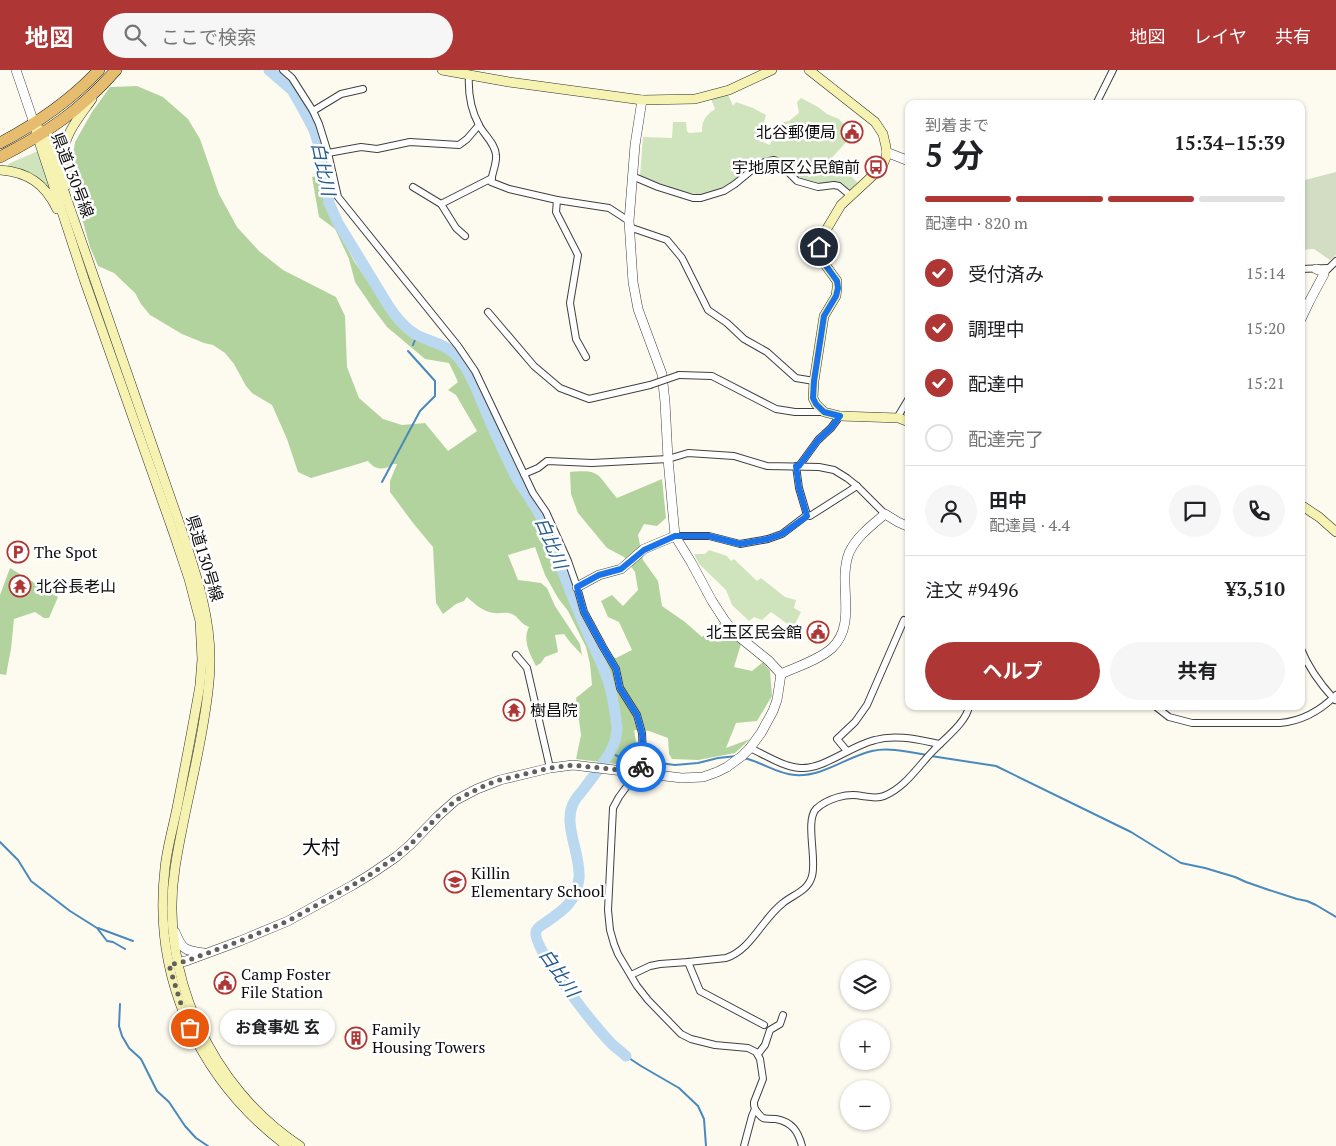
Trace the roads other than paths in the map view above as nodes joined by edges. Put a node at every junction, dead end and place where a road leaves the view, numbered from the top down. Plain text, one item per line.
1 (16, 70) edge
2 (99, 70) edge
3 (116, 70) edge
4 (283, 70) edge
5 (442, 70) edge
6 (772, 70) edge
7 (809, 70) edge
8 (1113, 70) edge
9 (469, 75) junction
10 (103, 85) junction
11 (364, 89) dead end
12 (642, 100) junction
13 (1098, 100) edge
14 (313, 111) junction
15 (34, 123) junction
16 (479, 125) junction
17 (40, 135) junction
18 (0, 143) edge
19 (886, 152) junction
20 (328, 153) junction
21 (0, 157) edge
22 (905, 159) edge
23 (0, 170) edge
24 (632, 176) junction
25 (492, 178) junction
26 (413, 187) dead end
27 (851, 196) junction
28 (557, 200) junction
29 (441, 204) junction
30 (629, 224) junction
31 (70, 236) junction
32 (465, 236) dead end
33 (80, 237) junction
34 (1336, 261) edge
35 (1305, 269) edge
36 (1323, 270) junction
37 (1305, 310) edge
38 (488, 312) dead end
39 (586, 357) dead end
40 (814, 381) junction
41 (905, 405) edge
42 (824, 412) junction
43 (840, 416) junction
44 (897, 418) junction
45 (905, 421) edge
46 (668, 459) junction
47 (797, 466) junction
48 (524, 474) junction
49 (857, 486) junction
50 (1305, 508) edge
51 (885, 514) junction
52 (807, 516) junction
53 (905, 525) edge
54 (1334, 527) edge
55 (675, 536) junction
56 (577, 587) junction
57 (904, 620) dead end
58 (516, 655) dead end
59 (1305, 658) edge
60 (781, 674) junction
61 (1335, 698) edge
62 (968, 710) edge
63 (1160, 710) edge
64 (940, 744) junction
65 (749, 750) junction
66 (848, 750) junction
67 (550, 768) junction
68 (639, 770) junction
69 (172, 925) junction
70 (207, 954) junction
71 (688, 962) junction
72 (173, 964) junction
73 (631, 975) junction
74 (784, 1015) dead end
75 (764, 1025) dead end
76 (758, 1054) junction
77 (755, 1109) junction
78 (287, 1146) edge
79 (300, 1146) edge
80 (744, 1146) edge
81 (802, 1146) edge

1 - 15 street
2 - 15 highway
3 - 10 highway
4 - 14 street
5 - 9 main road
6 - 12 main road
7 - 19 main road
8 - 13 street
9 - 12 main road
9 - 16 street
10 - 17 highway
10 - 33 main road
11 - 14 street
12 - 24 street
14 - 20 street
15 - 17 main road, 県道130号線
15 - 18 highway
16 - 20 street
16 - 25 street
17 - 21 highway
17 - 31 main road, 県道130号線
17 - 33 main road, 県道130号線
19 - 22 street
19 - 27 main road
20 - 48 street
23 - 31 main road
24 - 27 street
24 - 30 street
25 - 28 street
25 - 29 street
26 - 29 street
27 - 40 main road
28 - 30 street
28 - 39 street
29 - 32 street
30 - 40 street
30 - 46 street
31 - 72 main road, 県道130号線
33 - 69 main road, 県道130号線
34 - 36 street
35 - 36 street
36 - 37 street
38 - 42 street, bridge
40 - 42 main road
41 - 44 street
42 - 43 main road
43 - 44 main road
43 - 47 street
44 - 45 main road
46 - 47 street
46 - 48 street
46 - 55 street
47 - 49 street
47 - 52 street
48 - 56 street
49 - 51 street
49 - 52 street
50 - 54 main road
51 - 53 street
51 - 60 street
52 - 55 street
55 - 56 street
55 - 60 street
56 - 68 street
57 - 66 street
58 - 67 street
59 - 61 street
60 - 65 street
61 - 63 street
62 - 64 street
64 - 66 street
64 - 71 street
65 - 66 street
65 - 68 street
67 - 68 street
67 - 70 street
68 - 73 street
69 - 70 street
69 - 72 main road, 県道130号線
70 - 72 street
71 - 73 street
71 - 75 street
72 - 78 main road, 県道130号線
72 - 79 main road, 県道130号線
73 - 76 street
74 - 76 street
76 - 77 street
77 - 80 street
77 - 81 street

